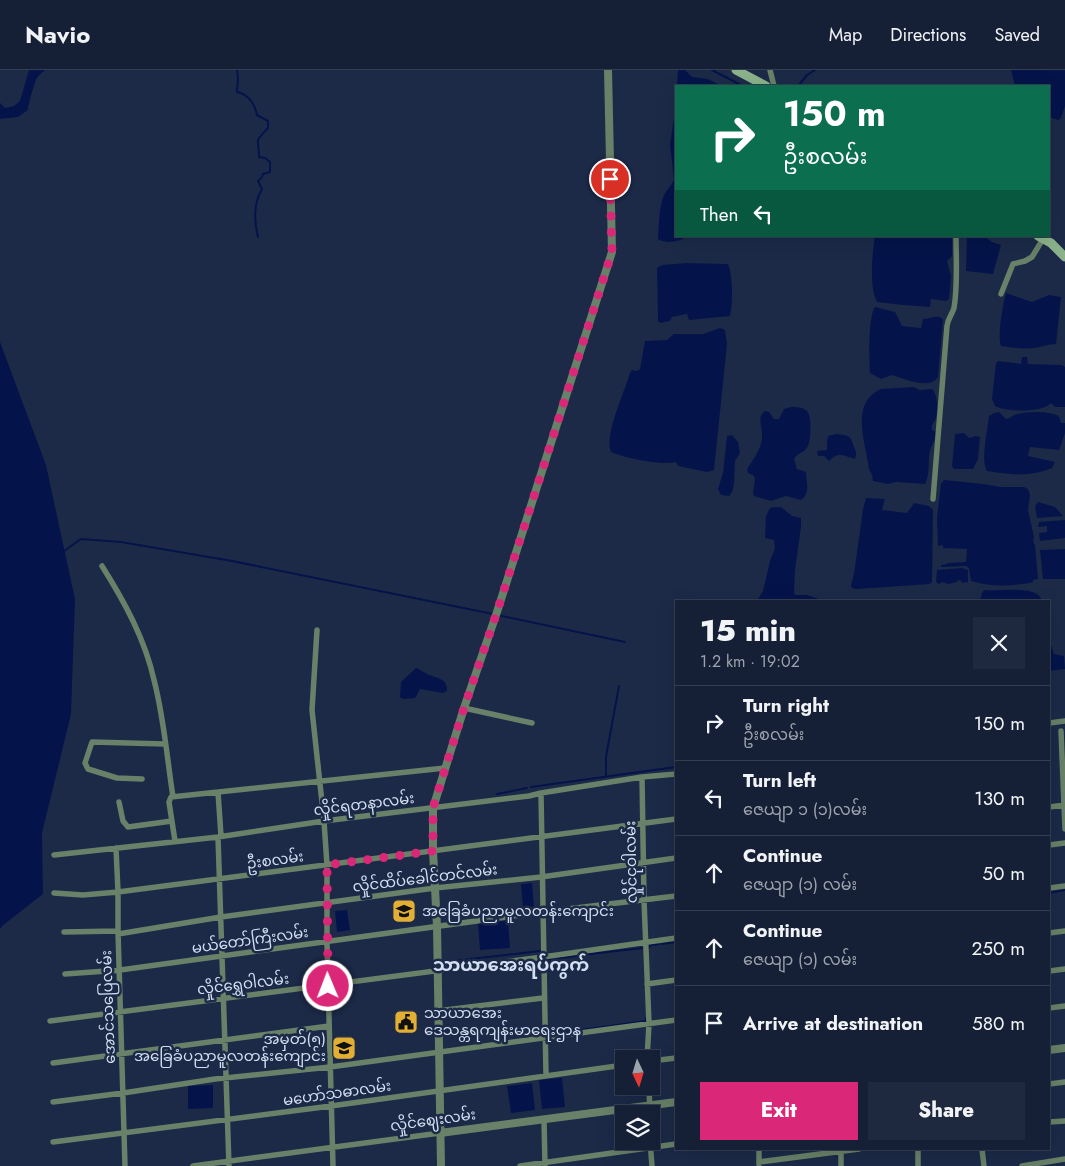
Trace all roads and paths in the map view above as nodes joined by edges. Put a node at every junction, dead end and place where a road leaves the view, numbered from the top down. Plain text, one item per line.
1 (608, 70) edge
2 (736, 70) edge
3 (770, 70) edge
4 (764, 85) edge
5 (774, 85) edge
6 (956, 237) edge
7 (1041, 238) edge
8 (1065, 257) edge
9 (1001, 294) dead end
10 (934, 499) dead end
11 (102, 566) dead end
12 (317, 630) dead end
13 (464, 708) junction
14 (1065, 721) edge
15 (532, 723) dead end
16 (1050, 723) edge
17 (1061, 731) dead end
18 (165, 744) junction
19 (445, 768) junction
20 (675, 774) edge
21 (642, 777) junction
22 (142, 779) dead end
23 (320, 781) junction
24 (218, 792) junction
25 (540, 793) junction
26 (173, 797) junction
27 (120, 802) dead end
28 (1064, 805) edge
29 (1050, 807) edge
30 (433, 808) junction
31 (675, 819) edge
32 (172, 821) junction
33 (324, 821) junction
34 (643, 824) junction
35 (1065, 829) edge
36 (219, 836) junction
37 (540, 837) junction
38 (175, 842) junction
39 (1065, 843) edge
40 (1050, 846) edge
41 (116, 848) junction
42 (433, 851) junction
43 (54, 855) dead end
44 (675, 858) edge
45 (643, 862) junction
46 (327, 865) junction
47 (541, 876) junction
48 (219, 880) junction
49 (1065, 886) edge
50 (435, 888) junction
51 (1050, 888) edge
52 (118, 892) junction
53 (54, 893) dead end
54 (675, 896) edge
55 (644, 900) junction
56 (326, 903) junction
57 (542, 912) junction
58 (221, 917) junction
59 (437, 926) junction
60 (1065, 931) edge
61 (64, 932) dead end
62 (118, 932) junction
63 (1050, 933) edge
64 (675, 938) edge
65 (327, 943) junction
66 (646, 946) junction
67 (222, 957) junction
68 (542, 957) junction
69 (1065, 969) edge
70 (120, 970) junction
71 (437, 970) junction
72 (1050, 971) edge
73 (65, 974) dead end
74 (675, 980) edge
75 (647, 984) junction
76 (328, 986) junction
77 (224, 998) junction
78 (543, 998) junction
79 (1065, 1006) edge
80 (1050, 1008) edge
81 (120, 1011) junction
82 (437, 1011) junction
83 (675, 1020) edge
84 (50, 1021) dead end
85 (649, 1024) junction
86 (329, 1026) junction
87 (544, 1039) junction
88 (225, 1040) junction
89 (1065, 1048) edge
90 (648, 1050) edge
91 (1050, 1050) edge
92 (438, 1052) junction
93 (122, 1054) junction
94 (675, 1058) edge
95 (660, 1060) edge
96 (53, 1063) dead end
97 (615, 1066) edge
98 (330, 1067) junction
99 (546, 1076) junction
100 (224, 1078) junction
101 (1065, 1082) edge
102 (1050, 1084) edge
103 (439, 1091) junction
104 (123, 1093) junction
105 (53, 1102) dead end
106 (675, 1102) edge
107 (332, 1106) junction
108 (660, 1107) edge
109 (615, 1113) edge
110 (544, 1119) junction
111 (227, 1120) junction
112 (1065, 1121) edge
113 (1050, 1122) edge
114 (125, 1133) junction
115 (440, 1133) junction
116 (53, 1142) dead end
117 (660, 1144) edge
118 (675, 1144) edge
119 (333, 1147) junction
120 (620, 1150) edge
121 (651, 1150) edge
122 (759, 1150) edge
123 (841, 1150) edge
124 (918, 1150) edge
125 (982, 1150) edge
126 (1065, 1159) edge
127 (229, 1164) edge
128 (759, 1164) edge
129 (545, 1165) edge
130 (125, 1166) edge
131 (193, 1166) edge
132 (333, 1166) edge
133 (441, 1166) edge
134 (520, 1166) edge
135 (652, 1166) edge
136 (841, 1166) edge
137 (918, 1166) edge
138 (984, 1166) edge
139 (1022, 1166) edge

1 - 13 street
2 - 4 main road
3 - 5 street
6 - 10 street
7 - 8 main road
7 - 9 street
11 - 18 street
12 - 23 street
13 - 15 street
13 - 19 street
14 - 16 street
17 - 28 street
18 - 22 street
18 - 26 street
19 - 23 street
19 - 30 street
20 - 21 street, လှိုင်ရတနာလမ်း
21 - 25 street, လှိုင်ရတနာလမ်း
21 - 34 street, လှိုင်ငုဝါလမ်း
23 - 24 street
23 - 33 street
24 - 26 street
24 - 36 street
25 - 30 street, လှိုင်ရတနာလမ်း
25 - 37 street
26 - 32 street
27 - 32 street
28 - 29 street
28 - 35 street
30 - 33 street, လှိုင်ရတနာလမ်း
30 - 42 street
31 - 34 street, ဦးစလမ်း
32 - 38 street
33 - 36 street, လှိုင်ရတနာလမ်း
33 - 46 street
34 - 37 street, ဦးစလမ်း
34 - 45 street, လှိုင်ငုဝါလမ်း
36 - 38 street, လှိုင်ရတနာလမ်း
36 - 48 street
37 - 42 street, ဦးစလမ်း
37 - 47 street
38 - 41 street, လှိုင်ရတနာလမ်း
39 - 40 street
41 - 43 street, လှိုင်ရတနာလမ်း
41 - 52 street, အောင်သပြေလမ်း
42 - 46 street, ဦးစလမ်း
42 - 50 street
44 - 45 street, လှိုင်ထိပ်ခေါင်တင်လမ်း
45 - 47 street, လှိုင်ထိပ်ခေါင်တင်လမ်း
45 - 55 street, လှိုင်ငုဝါလမ်း
46 - 48 street, ဦးစလမ်း
46 - 56 street
47 - 50 street, လှိုင်ထိပ်ခေါင်တင်လမ်း
47 - 57 street
48 - 52 street, ဦးစလမ်း
48 - 58 street
49 - 51 street
50 - 56 street, လှိုင်ထိပ်ခေါင်တင်လမ်း
50 - 59 street
52 - 53 street, ဦးစလမ်း
52 - 62 street, အောင်သပြေလမ်း
54 - 55 street, မယ်တော်ကြီးလမ်း
55 - 57 street, မယ်တော်ကြီးလမ်း
55 - 66 street, လှိုင်ငုဝါလမ်း
56 - 58 street, လှိုင်ထိပ်ခေါင်တင်လမ်း
56 - 65 street
57 - 59 street, မယ်တော်ကြီးလမ်း
57 - 68 street
58 - 62 street, လှိုင်ထိပ်ခေါင်တင်လမ်း
58 - 67 street
59 - 65 street, မယ်တော်ကြီးလမ်း
59 - 71 street
60 - 63 street
61 - 62 street, လှိုင်ထိပ်ခေါင်တင်လမ်း
62 - 70 street, အောင်သပြေလမ်း
64 - 66 street, လှိုင်ရွှေဝါလမ်း
65 - 67 street, မယ်တော်ကြီးလမ်း
65 - 76 street
66 - 68 street, လှိုင်ရွှေဝါလမ်း
66 - 75 street, လှိုင်ငုဝါလမ်း
67 - 70 street, မယ်တော်ကြီးလမ်း
67 - 77 street
68 - 71 street, လှိုင်ရွှေဝါလမ်း
68 - 78 street
69 - 72 street
70 - 73 street, မယ်တော်ကြီးလမ်း
70 - 81 street, အောင်သပြေလမ်း
71 - 76 street, လှိုင်ရွှေဝါလမ်း
71 - 82 street
74 - 75 street
75 - 85 street, လှိုင်ငုဝါလမ်း
76 - 77 street, လှိုင်ရွှေဝါလမ်း
76 - 86 street
77 - 81 street, လှိုင်ရွှေဝါလမ်း
77 - 88 street
78 - 82 street
78 - 87 street
79 - 80 street
81 - 84 street, လှိုင်ရွှေဝါလမ်း
81 - 93 street, အောင်သပြေလမ်း
82 - 92 street
83 - 85 street
85 - 87 street
85 - 90 street, လှိုင်ငုဝါလမ်း
86 - 88 street
86 - 98 street
87 - 92 street
87 - 99 street
88 - 93 street
88 - 100 street
89 - 91 street
92 - 98 street
92 - 103 street
93 - 96 street
93 - 104 street, အောင်သပြေလမ်း
94 - 95 street
97 - 99 street, မဟော်သဓာလမ်း
98 - 100 street
98 - 107 street
99 - 103 street, မဟော်သဓာလမ်း
100 - 104 street
100 - 111 street
101 - 102 street
103 - 107 street, မဟော်သဓာလမ်း
103 - 115 street
104 - 105 street
104 - 114 street, အောင်သပြေလမ်း
106 - 108 street, လှိုင်ဈေးလမ်း
107 - 111 street, မဟော်သဓာလမ်း
107 - 119 street
109 - 110 street, လှိုင်ဈေးလမ်း
110 - 115 street, လှိုင်ဈေးလမ်း
110 - 129 street
111 - 114 street, မဟော်သဓာလမ်း
111 - 127 street
112 - 113 street
114 - 116 street, မဟော်သဓာလမ်း
114 - 130 street, အောင်သပြေလမ်း
115 - 119 street, လှိုင်ဈေးလမ်း
115 - 133 street
117 - 118 street
119 - 127 street, လှိုင်ဈေးလမ်း
119 - 132 street
120 - 129 street
121 - 135 street
122 - 128 street
123 - 128 street
123 - 136 street
124 - 137 street
125 - 138 street
126 - 139 street
127 - 131 street, လှိုင်ဈေးလမ်း
129 - 134 street

